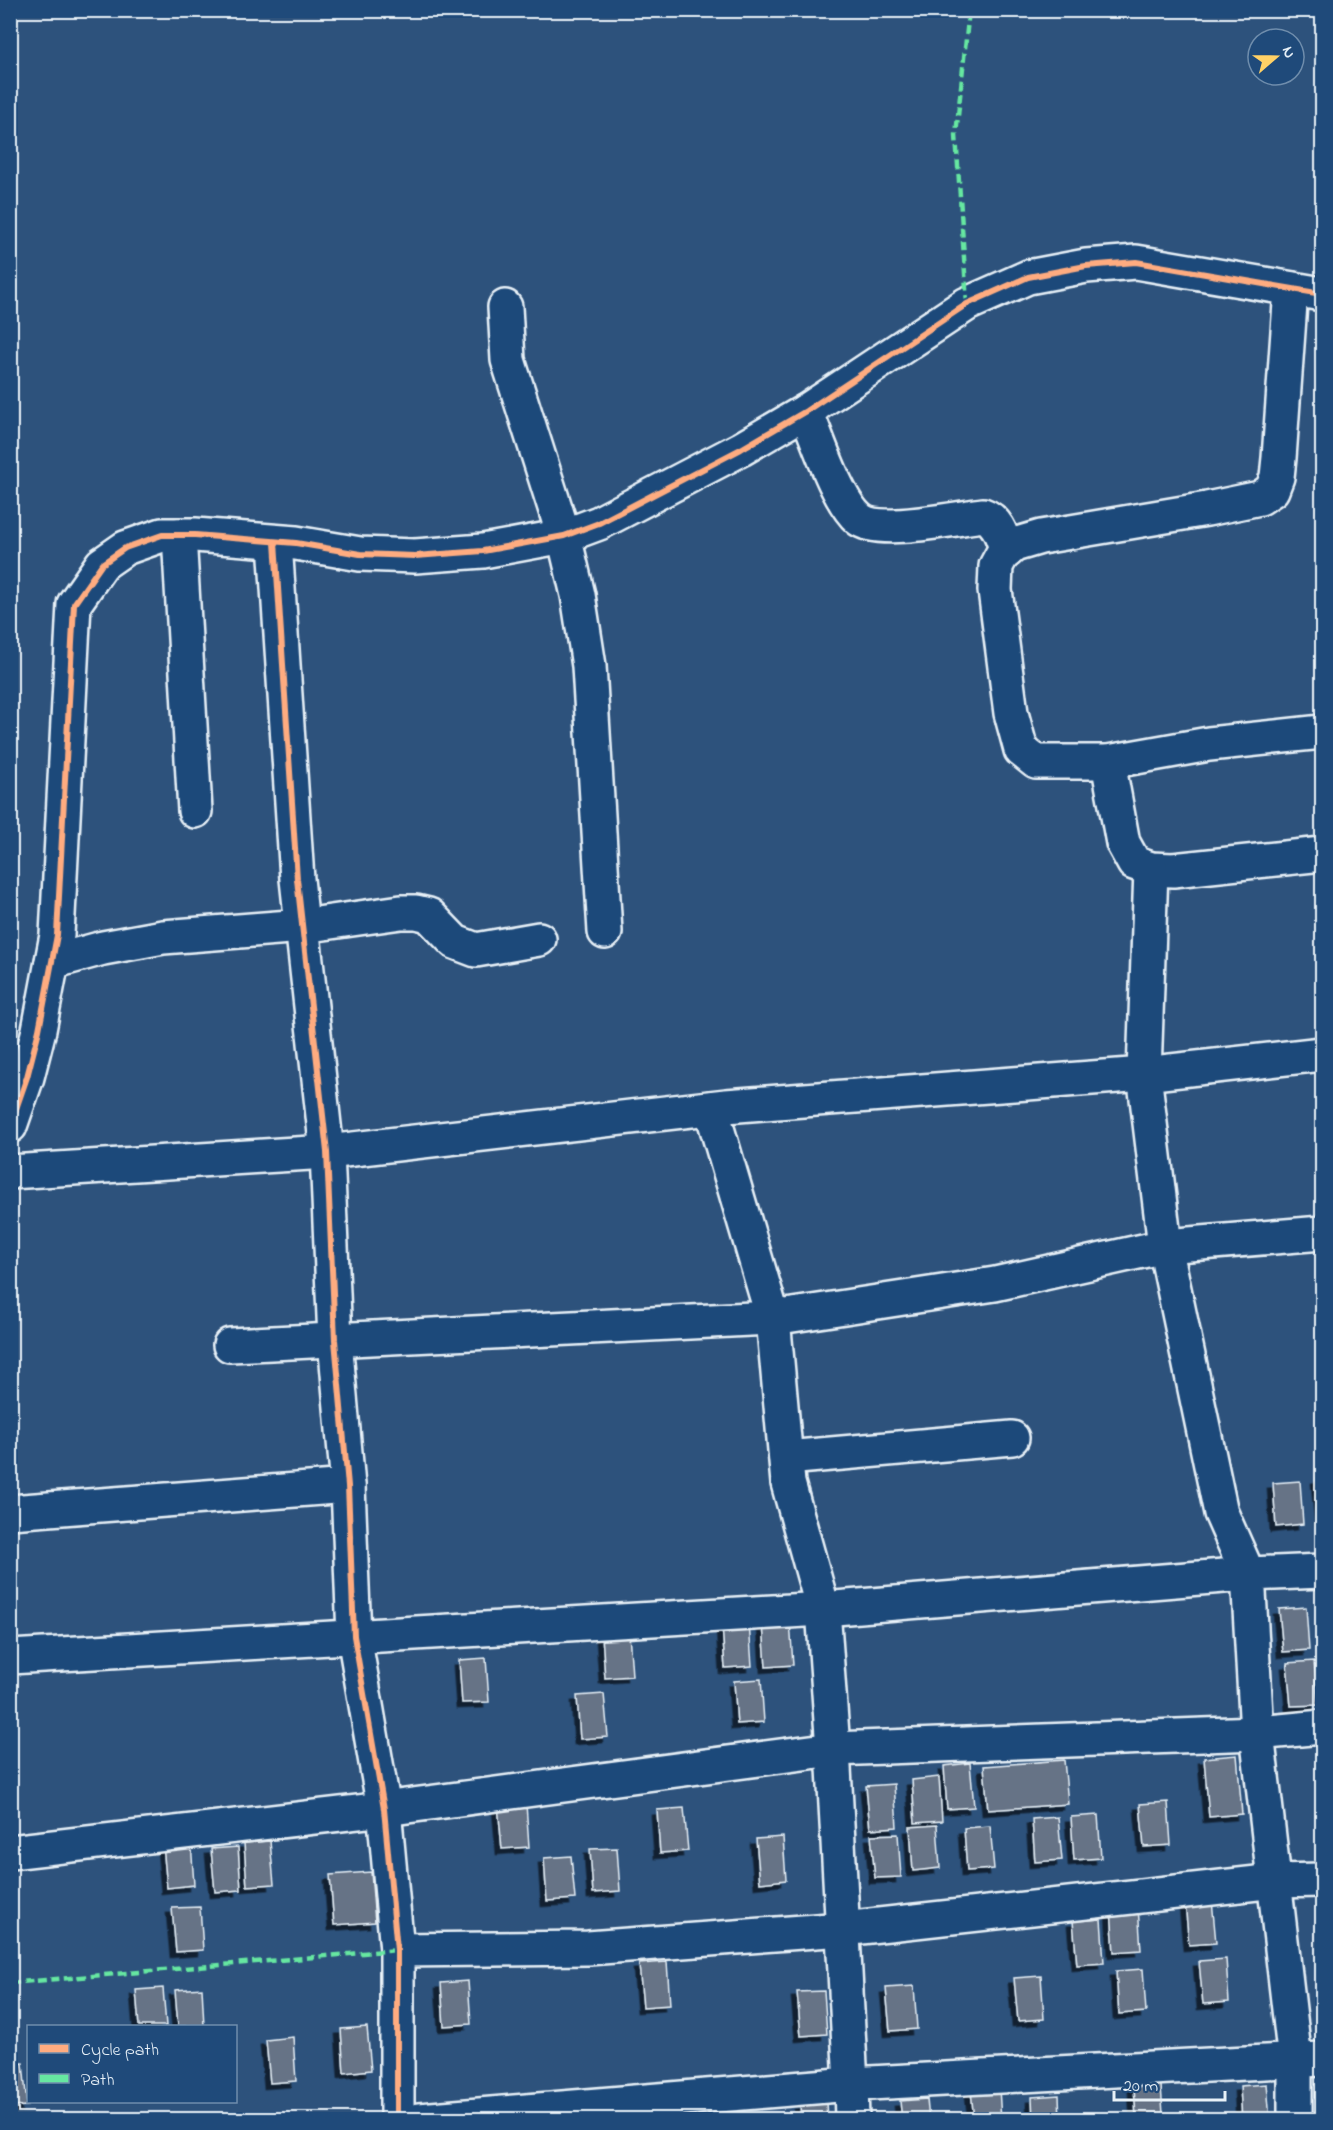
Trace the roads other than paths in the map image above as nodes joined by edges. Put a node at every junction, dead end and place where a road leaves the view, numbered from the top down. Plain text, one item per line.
1 (1307, 291) edge
2 (506, 307) dead end
3 (806, 411) junction
4 (179, 535) junction
5 (564, 536) junction
6 (275, 543) junction
7 (1007, 551) junction
8 (1323, 732) edge
9 (1108, 762) junction
10 (195, 811) dead end
11 (1323, 854) edge
12 (1151, 869) junction
13 (303, 926) junction
14 (605, 932) dead end
15 (539, 939) dead end
16 (52, 962) junction
17 (1323, 1054) edge
18 (1144, 1074) junction
19 (711, 1108) junction
20 (10, 1126) edge
21 (327, 1152) junction
22 (10, 1172) edge
23 (1323, 1233) edge
24 (1165, 1246) junction
25 (773, 1318) junction
26 (334, 1340) junction
27 (230, 1345) dead end
28 (1012, 1438) dead end
29 (786, 1458) junction
30 (348, 1486) junction
31 (10, 1512) edge
32 (1323, 1571) edge
33 (1248, 1574) junction
34 (823, 1610) junction
35 (354, 1636) junction
36 (10, 1657) edge
37 (1323, 1728) edge
38 (1257, 1733) junction
39 (833, 1749) junction
40 (384, 1809) junction
41 (10, 1852) edge
42 (1323, 1880) edge
43 (1275, 1881) junction
44 (843, 1929) junction
45 (397, 1950) junction
46 (1309, 2060) edge
47 (851, 2084) junction
48 (397, 2120) edge
49 (419, 2120) edge
50 (852, 2120) edge
51 (1295, 2120) edge

1 - 3 street
1 - 7 street
2 - 5 street
3 - 5 street
3 - 7 street
4 - 6 street
4 - 10 street
4 - 16 street
5 - 6 street
5 - 14 street
6 - 13 street
7 - 9 street
8 - 9 street
9 - 12 street
11 - 12 street
12 - 18 street
13 - 15 street
13 - 16 street
13 - 21 street
16 - 20 street
17 - 18 street
18 - 19 street
18 - 24 street
19 - 21 street
19 - 25 street
21 - 22 street
21 - 26 street
23 - 24 street
24 - 25 street
24 - 33 street
25 - 26 street
25 - 29 street
26 - 27 street
26 - 30 street
28 - 29 street
29 - 34 street
30 - 31 street
30 - 35 street
32 - 33 street
33 - 34 street
33 - 38 street
34 - 35 street
34 - 39 street
35 - 36 street
35 - 40 street
37 - 38 street
38 - 39 street
38 - 43 street
39 - 40 street
39 - 44 street
40 - 41 street
40 - 45 street
42 - 43 street
43 - 44 street
43 - 46 street
44 - 45 street
44 - 47 street
45 - 48 street
46 - 47 street
46 - 51 street
47 - 49 street
47 - 50 street

